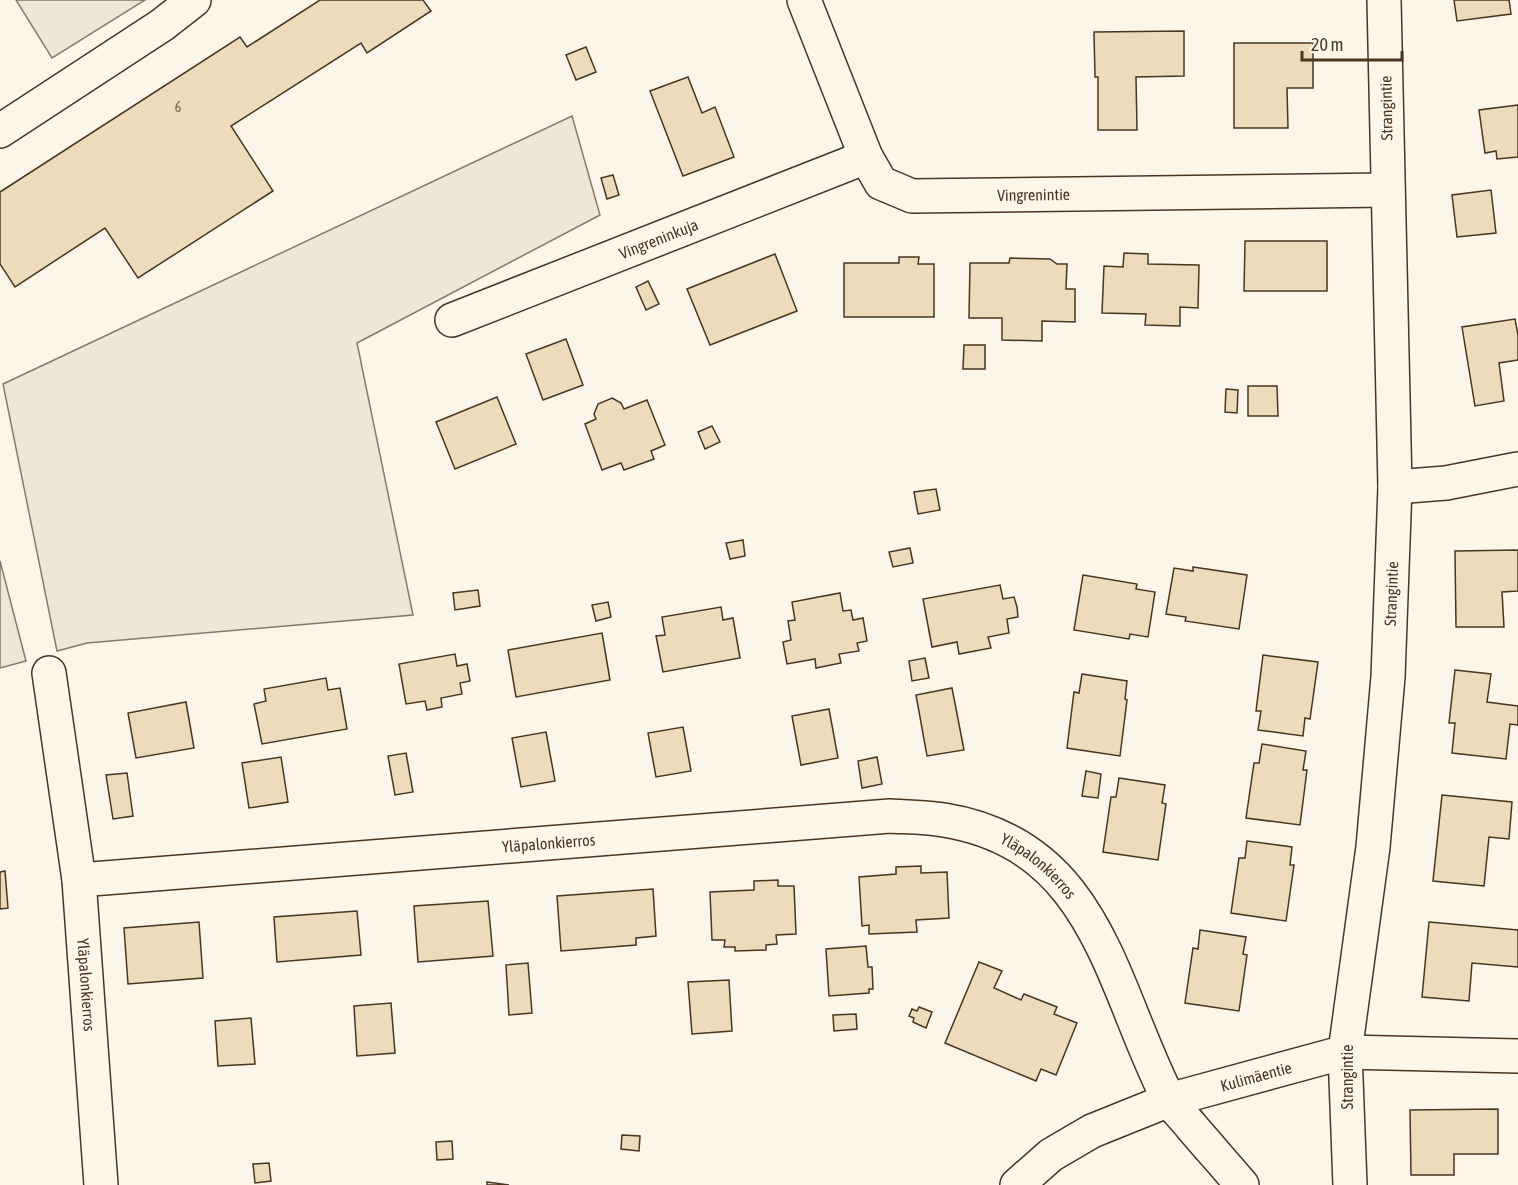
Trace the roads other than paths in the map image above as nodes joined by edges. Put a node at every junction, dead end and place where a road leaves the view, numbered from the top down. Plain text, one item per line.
1 (194, 0) edge
2 (804, 0) edge
3 (1384, 0) edge
4 (0, 131) edge
5 (866, 157) junction
6 (1387, 190) junction
7 (452, 320) dead end
8 (1518, 469) edge
9 (1395, 487) junction
10 (49, 674) dead end
11 (79, 880) junction
12 (1345, 1052) junction
13 (1518, 1056) edge
14 (1169, 1100) junction
15 (101, 1185) edge
16 (1017, 1185) edge
17 (1242, 1185) edge
18 (1350, 1185) edge

1 - 4 street
2 - 5 street, Vingrenintie
3 - 6 street, Strangintie
5 - 6 street, Vingrenintie
5 - 7 street, Vingreninkuja
6 - 9 street, Strangintie
8 - 9 street
9 - 12 street, Strangintie
10 - 11 street
11 - 14 street, Yläpalonkierros
11 - 15 street, Yläpalonkierros
12 - 13 street, Kulimäentie
12 - 14 street, Kulimäentie
12 - 18 street, Strangintie
14 - 16 street, Kulimäentie
14 - 17 street, Yläpalonkierros

